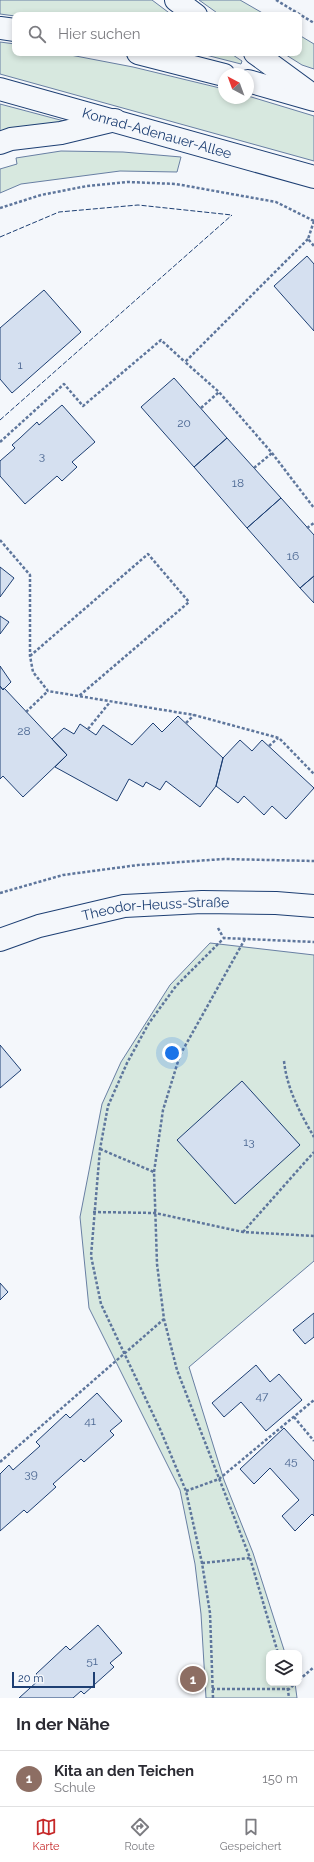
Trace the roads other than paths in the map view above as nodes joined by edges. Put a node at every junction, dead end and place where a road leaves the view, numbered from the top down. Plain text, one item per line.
1 (176, 0) edge
2 (192, 12) edge
3 (0, 28) edge
4 (12, 30) edge
5 (150, 56) edge
6 (259, 56) edge
7 (218, 73) edge
8 (254, 83) edge
9 (0, 89) edge
10 (314, 96) edge
11 (314, 100) edge
12 (115, 120) junction
13 (0, 143) edge
14 (314, 177) edge
15 (314, 906) edge
16 (0, 940) edge

1 - 2 main road
3 - 4 main road
5 - 7 main road
6 - 10 main road
8 - 11 main road
9 - 12 main road, Konrad-Adenauer-Allee
12 - 13 main road
12 - 14 main road, Konrad-Adenauer-Allee
15 - 16 main road, Theodor-Heuss-Straße

